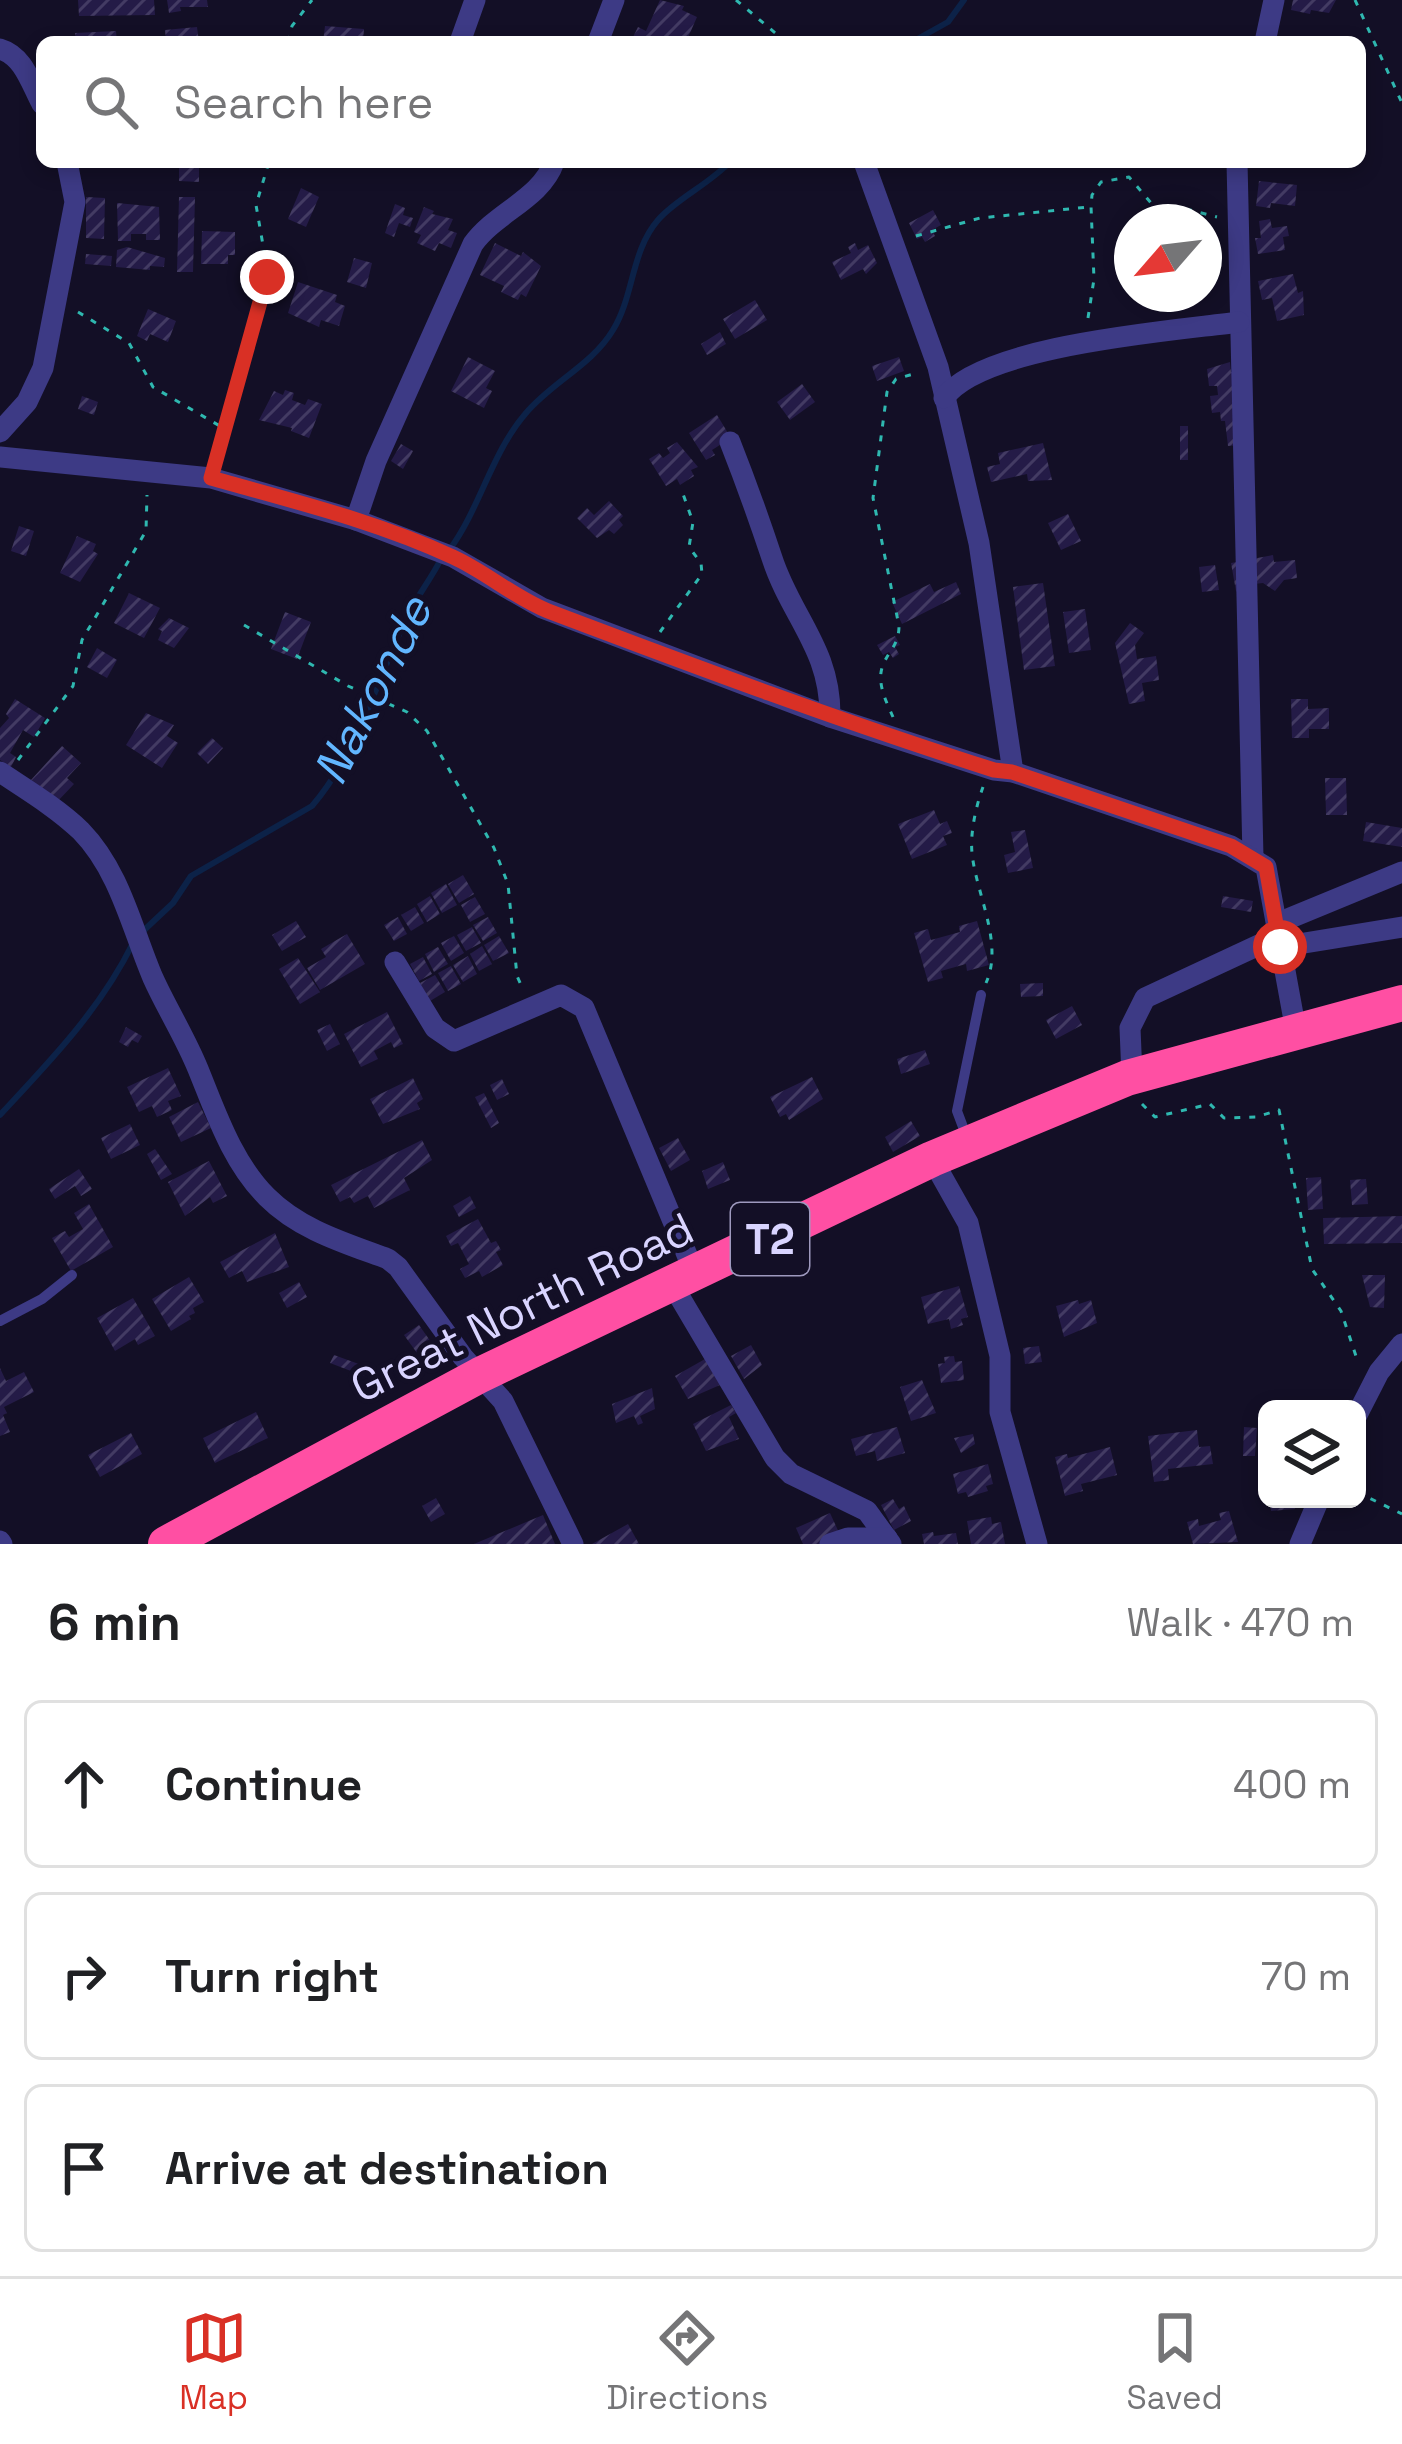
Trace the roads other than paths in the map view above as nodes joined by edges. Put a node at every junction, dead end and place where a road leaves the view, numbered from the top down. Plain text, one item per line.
1 (475, 0) edge
2 (614, 0) edge
3 (1274, 0) edge
4 (462, 36) edge
5 (600, 36) edge
6 (1265, 36) edge
7 (0, 49) edge
8 (36, 92) edge
9 (68, 168) edge
10 (551, 168) edge
11 (866, 168) edge
12 (1237, 168) edge
13 (1239, 322) junction
14 (944, 398) junction
15 (0, 432) edge
16 (730, 442) dead end
17 (0, 458) edge
18 (356, 520) junction
19 (830, 717) junction
20 (1003, 771) junction
21 (3, 774) edge
22 (1253, 856) junction
23 (1402, 872) edge
24 (1402, 927) edge
25 (1279, 936) junction
26 (395, 962) dead end
27 (981, 995) road end
28 (1402, 1003) edge
29 (1296, 1031) junction
30 (1129, 1077) junction
31 (970, 1144) junction
32 (932, 1159) junction
33 (72, 1275) dead end
34 (684, 1279) junction
35 (0, 1321) edge
36 (1402, 1344) edge
37 (480, 1375) junction
38 (1364, 1400) edge
39 (1315, 1508) edge
40 (190, 1539) edge
41 (889, 1541) edge
42 (573, 1544) edge
43 (830, 1544) edge
44 (1037, 1544) edge
45 (1300, 1544) edge

1 - 4 street
2 - 5 street
3 - 6 street
7 - 8 street
9 - 15 street
10 - 18 street
11 - 14 street
12 - 13 street
13 - 14 street
13 - 22 street
14 - 20 street
16 - 19 street
17 - 18 street
18 - 19 street
19 - 20 street
20 - 22 street
21 - 37 street
22 - 25 street
23 - 25 street
24 - 25 street
25 - 29 street
25 - 30 street
26 - 34 street
27 - 31 lane
28 - 29 highway, Great North Road / T2
29 - 30 highway, Great North Road / T2
30 - 31 highway, Great North Road / T2
31 - 32 highway, Great North Road / T2
32 - 34 highway, Great North Road / T2
32 - 44 street
33 - 35 lane
34 - 37 highway, Great North Road / T2
34 - 41 street
36 - 38 street
37 - 40 highway, Great North Road / T2
37 - 42 street
39 - 45 street
41 - 43 street

